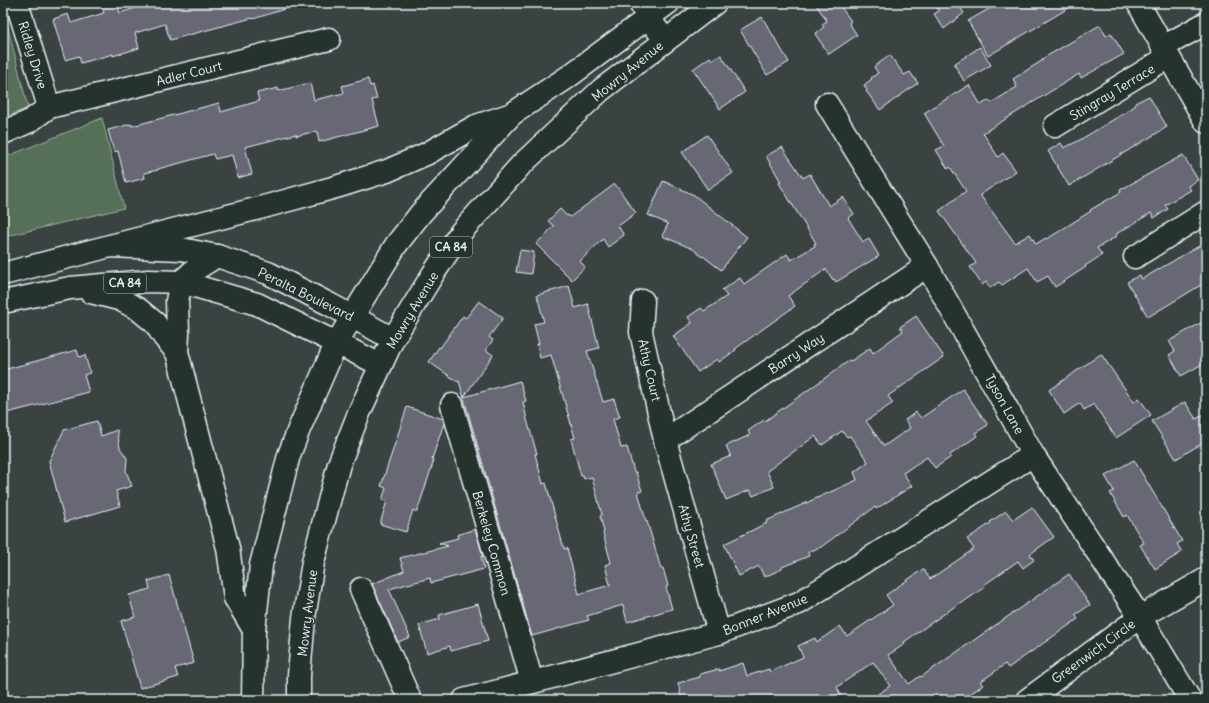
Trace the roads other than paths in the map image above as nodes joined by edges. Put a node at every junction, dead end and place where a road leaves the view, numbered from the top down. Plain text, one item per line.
1 (17, 3) edge
2 (668, 3) edge
3 (715, 3) edge
4 (1138, 3) edge
5 (644, 10) edge
6 (1206, 23) edge
7 (329, 39) dead end
8 (665, 40) junction
9 (1166, 52) junction
10 (827, 104) dead end
11 (49, 107) junction
12 (512, 114) junction
13 (1206, 122) edge
14 (1055, 126) dead end
15 (3, 133) edge
16 (1206, 212) edge
17 (110, 246) junction
18 (217, 256) junction
19 (1135, 257) dead end
20 (927, 266) junction
21 (3, 274) edge
22 (181, 282) junction
23 (70, 288) junction
24 (643, 301) dead end
25 (3, 302) edge
26 (352, 317) junction
27 (394, 339) junction
28 (336, 344) junction
29 (176, 352) junction
30 (381, 365) junction
31 (452, 405) dead end
32 (665, 440) junction
33 (1033, 455) junction
34 (1206, 579) edge
35 (361, 589) dead end
36 (1140, 617) junction
37 (254, 630) junction
38 (719, 633) junction
39 (532, 682) junction
40 (253, 700) edge
41 (299, 700) edge
42 (410, 700) edge
43 (464, 700) edge
44 (1027, 700) edge
45 (1190, 700) edge

1 - 11 main road, Ridley Drive
2 - 5 main road
3 - 8 main road, Mowry Avenue / CA 84
4 - 9 main road
5 - 8 main road
5 - 12 main road
6 - 9 main road, Stingray Terrace
7 - 11 main road, Adler Court
8 - 27 main road, Mowry Avenue / CA 84
9 - 13 main road
9 - 14 main road, Stingray Terrace
10 - 20 main road, Tyson Lane
11 - 15 main road
12 - 17 main road
12 - 26 main road
16 - 19 main road
17 - 18 main road, Peralta Boulevard
17 - 21 main road, Peralta Boulevard
18 - 22 main road
18 - 26 main road, Peralta Boulevard
20 - 32 main road, Barry Way
20 - 33 main road, Tyson Lane
22 - 23 main road, CA 84
22 - 28 main road, CA 84
22 - 29 main road
23 - 25 main road, CA 84
23 - 29 main road
24 - 32 main road, Athy Court
26 - 27 main road, Peralta Boulevard
26 - 28 main road
27 - 30 main road, Mowry Avenue / CA 84
28 - 30 main road, CA 84
28 - 37 main road
29 - 37 main road
30 - 41 main road, Mowry Avenue
31 - 39 main road, Berkeley Common
32 - 38 main road, Athy Street
33 - 36 main road, Tyson Lane
33 - 38 main road, Bonner Avenue
34 - 36 main road, Greenwich Circle
35 - 42 main road
36 - 44 main road, Greenwich Circle
36 - 45 main road, Tyson Lane
37 - 40 main road
38 - 39 main road, Bonner Avenue
39 - 43 main road, Bonner Avenue

